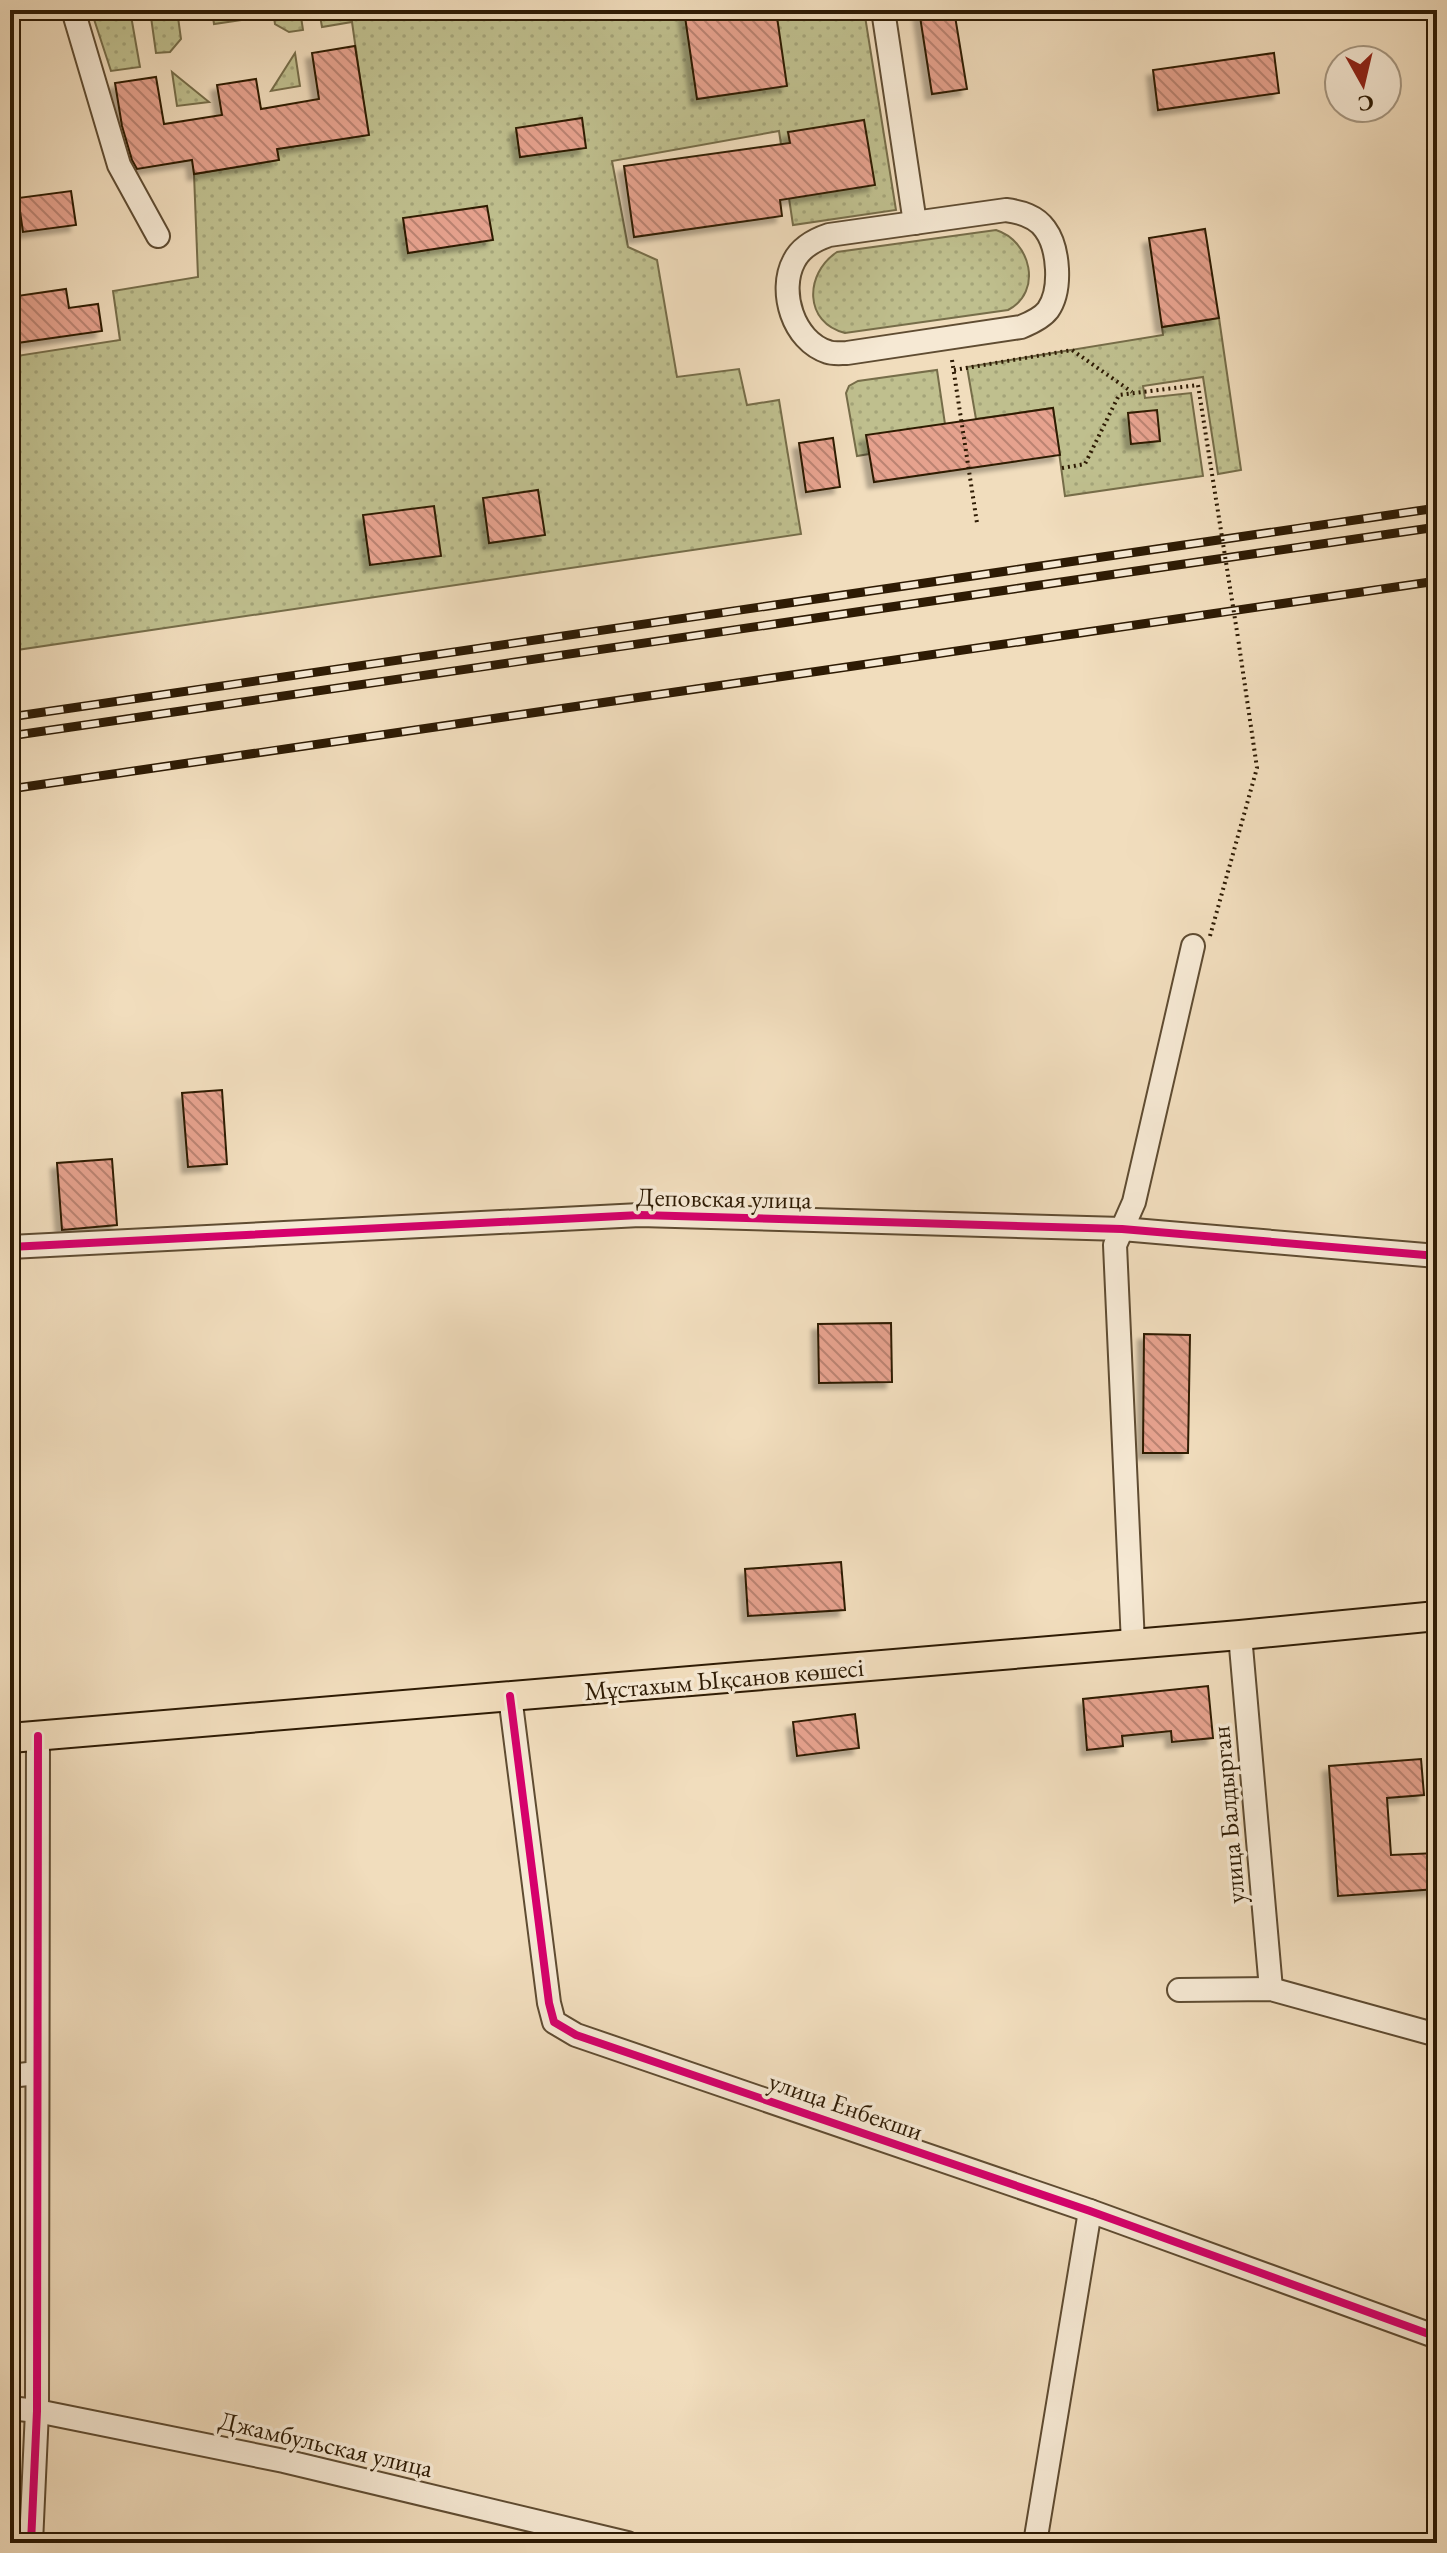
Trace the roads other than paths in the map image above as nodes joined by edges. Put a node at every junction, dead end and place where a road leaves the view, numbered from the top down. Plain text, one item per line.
1 (73, 10) edge
2 (883, 10) edge
3 (915, 223) junction
4 (158, 236) dead end
5 (1192, 951) road end
6 (1122, 1229) junction
7 (10, 1247) edge
8 (1437, 1256) edge
9 (1437, 1616) edge
10 (1240, 1635) junction
11 (1133, 1644) junction
12 (510, 1696) junction
13 (38, 1736) junction
14 (10, 1738) edge
15 (1271, 1989) junction
16 (1179, 1990) dead end
17 (1437, 2035) edge
18 (37, 2073) junction
19 (10, 2076) edge
20 (1090, 2211) junction
21 (1437, 2337) edge
22 (10, 2408) edge
23 (37, 2411) junction
24 (31, 2543) edge
25 (627, 2543) edge
26 (1035, 2543) edge

1 - 4 street
2 - 3 street
3 - 3 street
5 - 6 street
6 - 7 street, Деповская улица
6 - 8 street, Деповская улица
6 - 11 street
9 - 10 main road, Мұстахым Ықсанов көшесі
10 - 11 main road, Мұстахым Ықсанов көшесі
10 - 15 street, улица Балдырган
11 - 12 main road, Мұстахым Ықсанов көшесі
12 - 13 main road, Мұстахым Ықсанов көшесі
12 - 20 street, улица Енбекши
13 - 14 main road, Мұстахым Ықсанов көшесі
13 - 18 street
15 - 16 street
15 - 17 street
18 - 19 street
18 - 23 street
20 - 21 street, улица Енбекши
20 - 26 street
22 - 23 street, Джамбульская улица
23 - 24 street
23 - 25 street, Джамбульская улица

